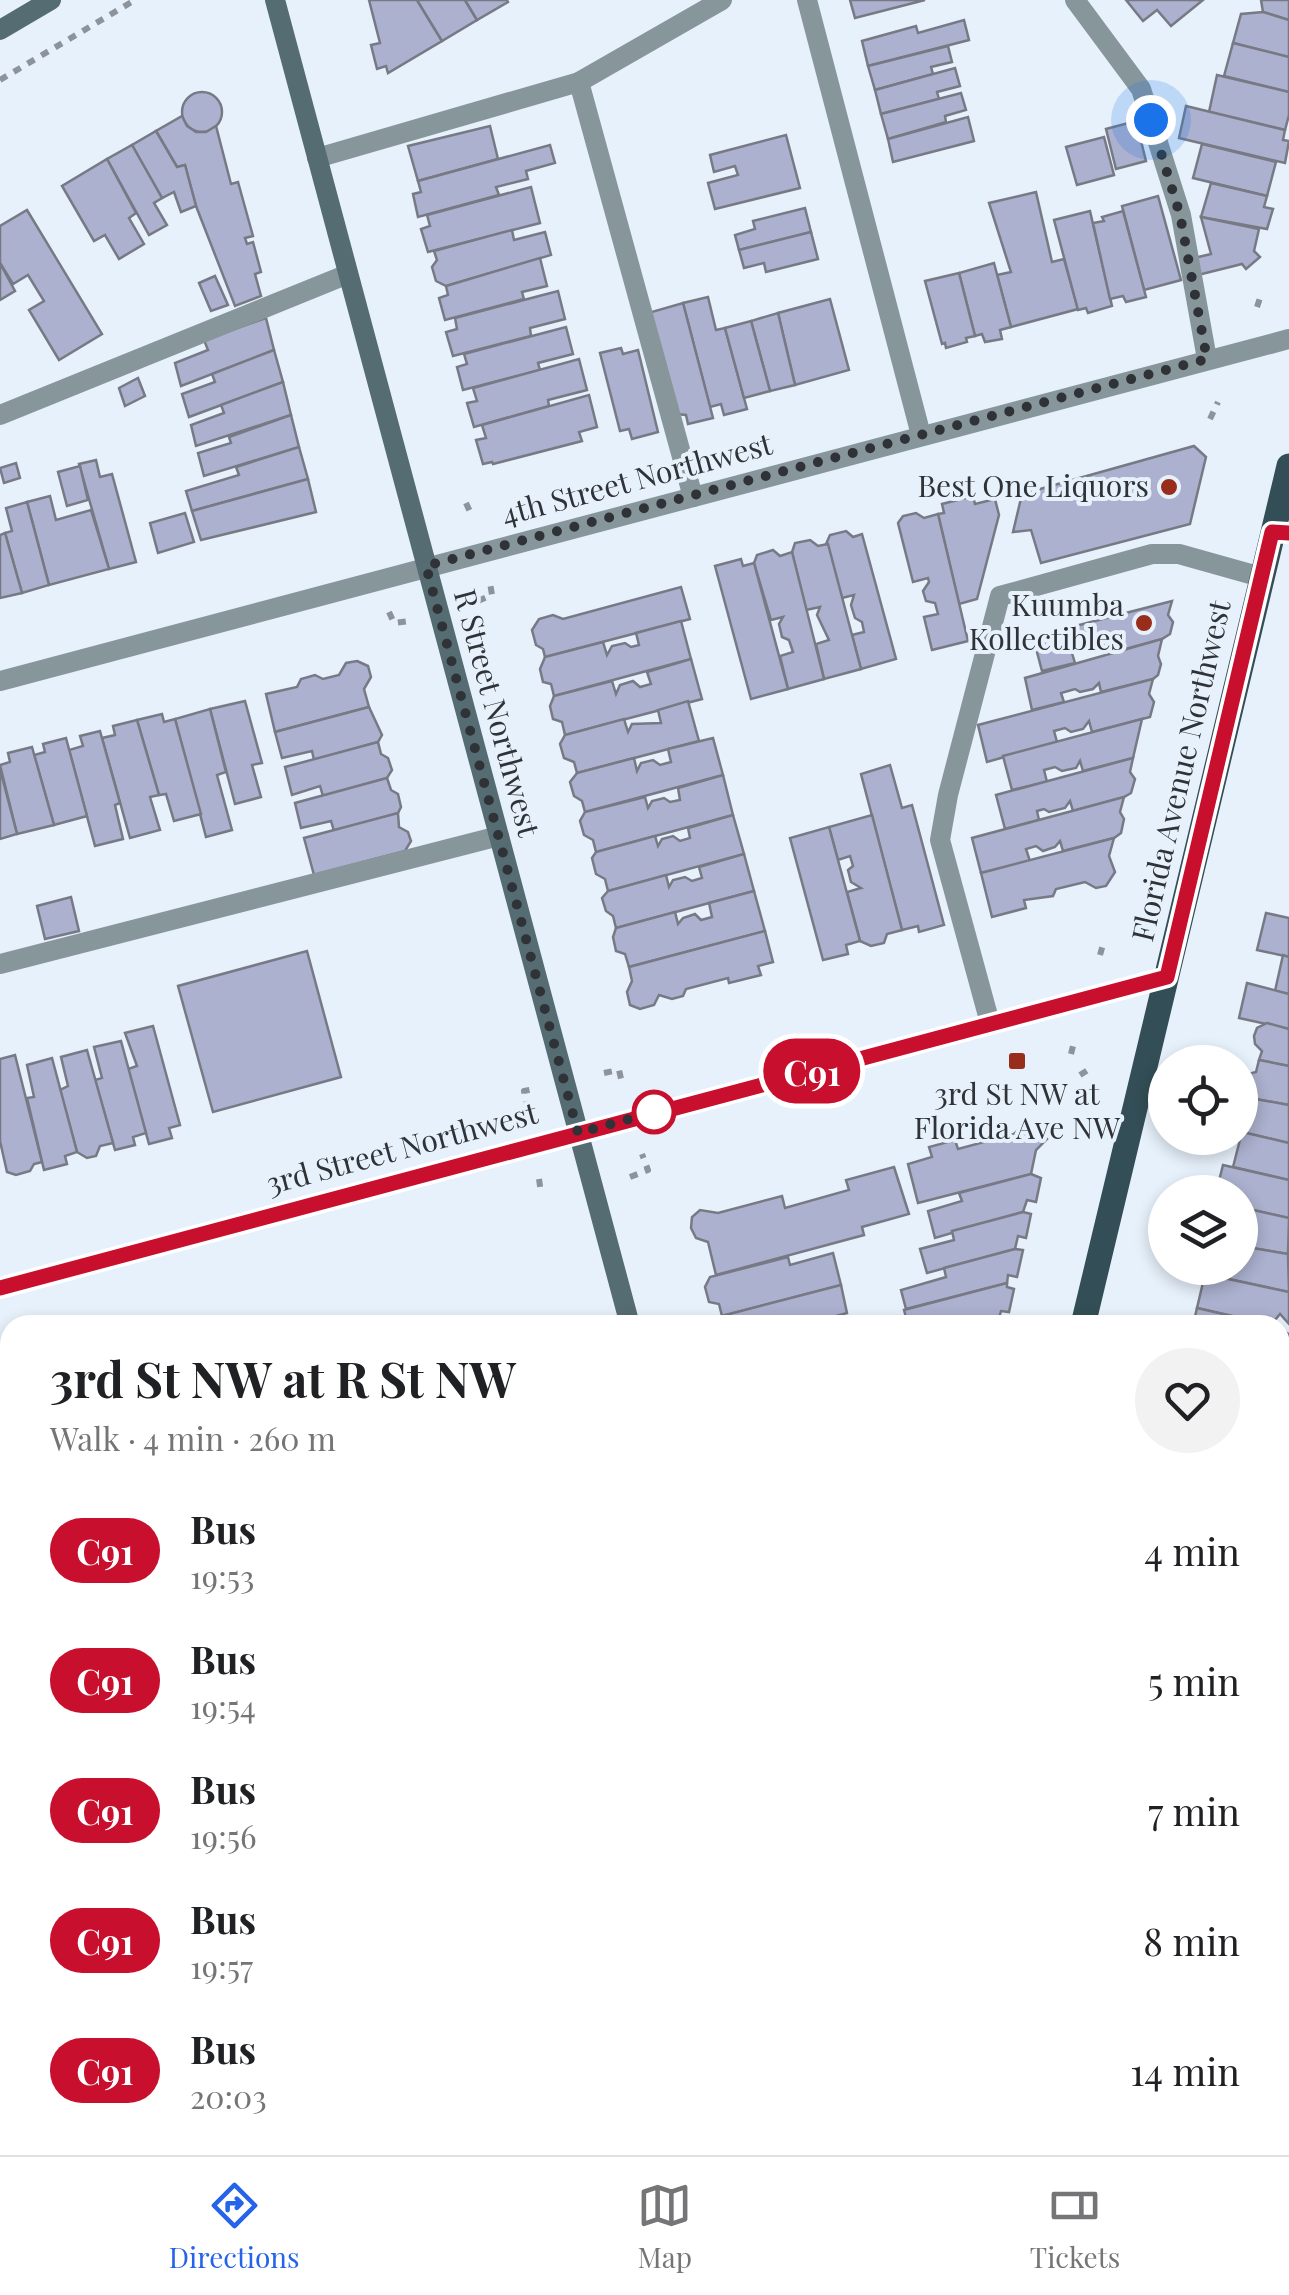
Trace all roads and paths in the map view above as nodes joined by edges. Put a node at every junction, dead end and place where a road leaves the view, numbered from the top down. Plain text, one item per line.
1 (51, 0) edge
2 (135, 0) edge
3 (275, 0) edge
4 (722, 0) edge
5 (806, 0) edge
6 (1075, 0) edge
7 (0, 30) edge
8 (0, 80) edge
9 (580, 82) junction
10 (317, 158) junction
11 (348, 274) junction
12 (1262, 292) dead end
13 (1257, 307) dead end
14 (1289, 339) edge
15 (1207, 359) junction
16 (1218, 402) dead end
17 (0, 415) edge
18 (1210, 419) dead end
19 (921, 435) junction
20 (1289, 466) edge
21 (693, 497) junction
22 (466, 503) dead end
23 (472, 516) dead end
24 (1281, 532) edge
25 (426, 566) junction
26 (1261, 577) junction
27 (490, 584) dead end
28 (478, 602) dead end
29 (389, 612) dead end
30 (409, 621) dead end
31 (0, 681) edge
32 (498, 836) junction
33 (1104, 941) dead end
34 (1100, 955) dead end
35 (0, 964) edge
36 (1167, 977) junction
37 (990, 1024) junction
38 (1092, 1068) dead end
39 (604, 1074) dead end
40 (1080, 1075) dead end
41 (622, 1083) dead end
42 (537, 1088) dead end
43 (528, 1109) dead end
44 (578, 1133) junction
45 (642, 1154) dead end
46 (630, 1177) dead end
47 (539, 1179) dead end
48 (541, 1193) dead end
49 (0, 1288) edge
50 (627, 1315) edge
51 (1085, 1315) edge

1 - 7 street
2 - 8 path
3 - 10 street, R Street Northwest
4 - 9 street
5 - 19 street
6 - 15 street
9 - 10 street
9 - 21 street
10 - 11 street, R Street Northwest
11 - 17 street
11 - 25 street, R Street Northwest
12 - 13 path
14 - 15 street, 4th Street Northwest
15 - 19 street, 4th Street Northwest
16 - 18 path
19 - 21 street, 4th Street Northwest
20 - 24 main road, Florida Avenue Northwest
21 - 25 street, 4th Street Northwest
22 - 23 path
24 - 26 main road, Florida Avenue Northwest
25 - 31 street, 4th Street Northwest
25 - 32 street, R Street Northwest
26 - 36 main road, Florida Avenue Northwest
26 - 37 street
27 - 28 path
29 - 30 path
32 - 35 street
32 - 44 street, R Street Northwest
33 - 34 path
36 - 37 street, 3rd Street Northwest
36 - 51 main road, Florida Avenue Northwest
37 - 44 street, 3rd Street Northwest
38 - 40 path
39 - 41 path
42 - 43 path
44 - 49 street, 3rd Street Northwest
44 - 50 street, R Street Northwest
45 - 46 path
47 - 48 path

